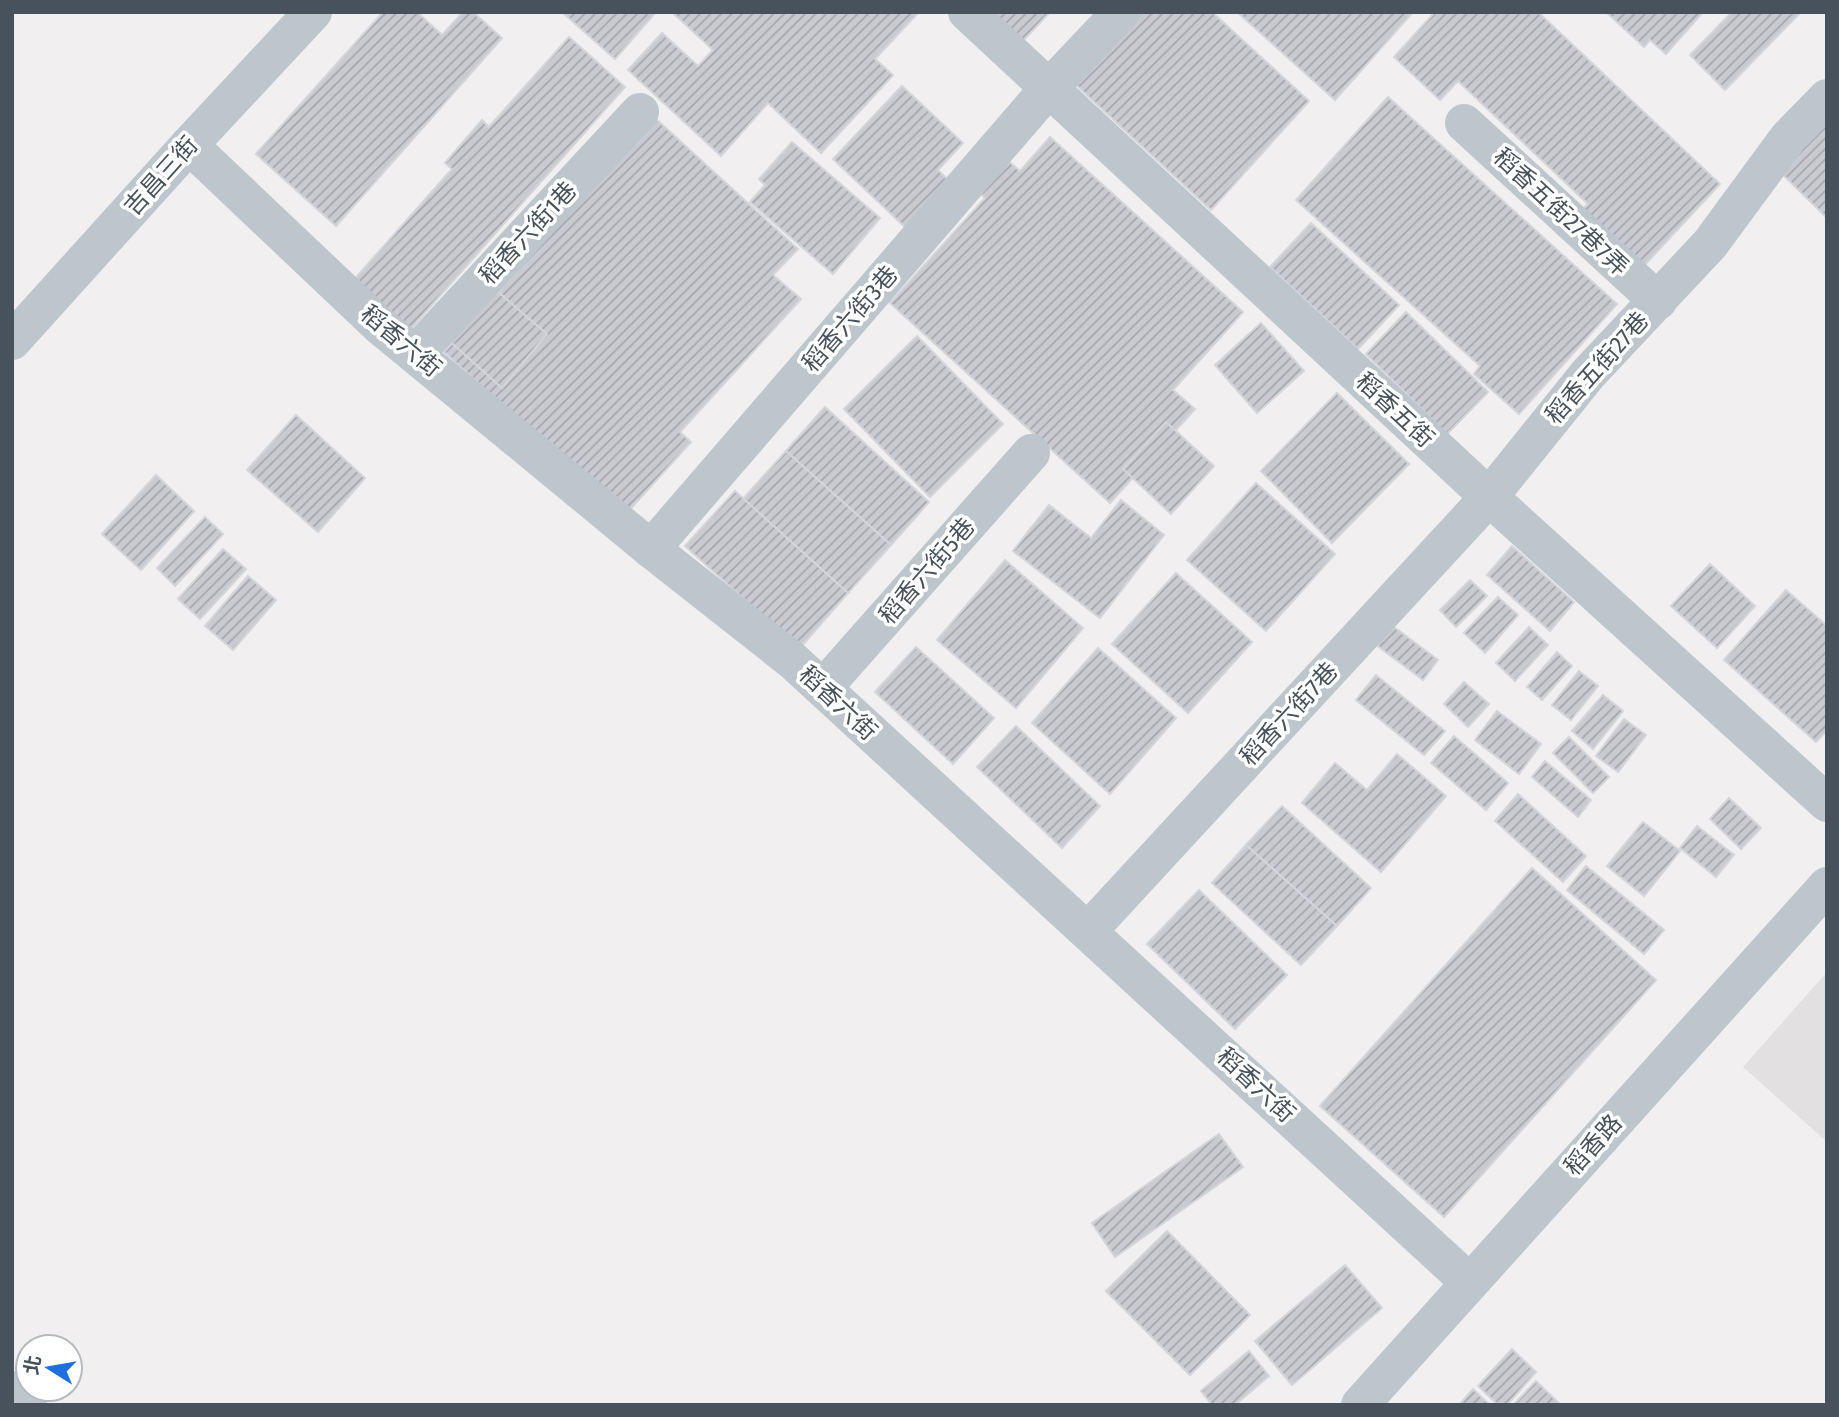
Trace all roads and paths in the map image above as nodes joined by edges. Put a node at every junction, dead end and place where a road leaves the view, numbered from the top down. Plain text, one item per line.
1 (313, 12) edge
2 (967, 12) edge
3 (1121, 12) edge
4 (1048, 89) junction
5 (1827, 98) edge
6 (640, 112) dead end
7 (1464, 123) dead end
8 (189, 145) junction
9 (1658, 301) junction
10 (12, 341) edge
11 (416, 353) junction
12 (1031, 453) dead end
13 (1489, 497) junction
14 (651, 548) junction
15 (823, 688) junction
16 (1827, 803) edge
17 (1827, 886) edge
18 (1088, 931) junction
19 (1469, 1282) junction
20 (12, 1390) edge
21 (28, 1405) edge
22 (1360, 1405) edge

1 - 8 street, 吉昌三街
2 - 4 street, 稻香五街
3 - 4 street, 稻香六街3巷
4 - 13 street, 稻香五街
4 - 14 street, 稻香六街3巷
5 - 9 street, 稻香五街27巷
6 - 11 street, 稻香六街1巷
7 - 9 street, 稻香五街27巷7弄
8 - 10 street, 吉昌三街
8 - 11 street, 稻香六街
9 - 13 street, 稻香五街27巷
11 - 14 street, 稻香六街
12 - 15 street, 稻香六街5巷
13 - 16 street, 稻香五街
13 - 18 street, 稻香六街7巷
14 - 15 street, 稻香六街
15 - 18 street, 稻香六街
17 - 19 street, 稻香路
18 - 19 street, 稻香六街
19 - 22 street, 稻香路
20 - 21 street

